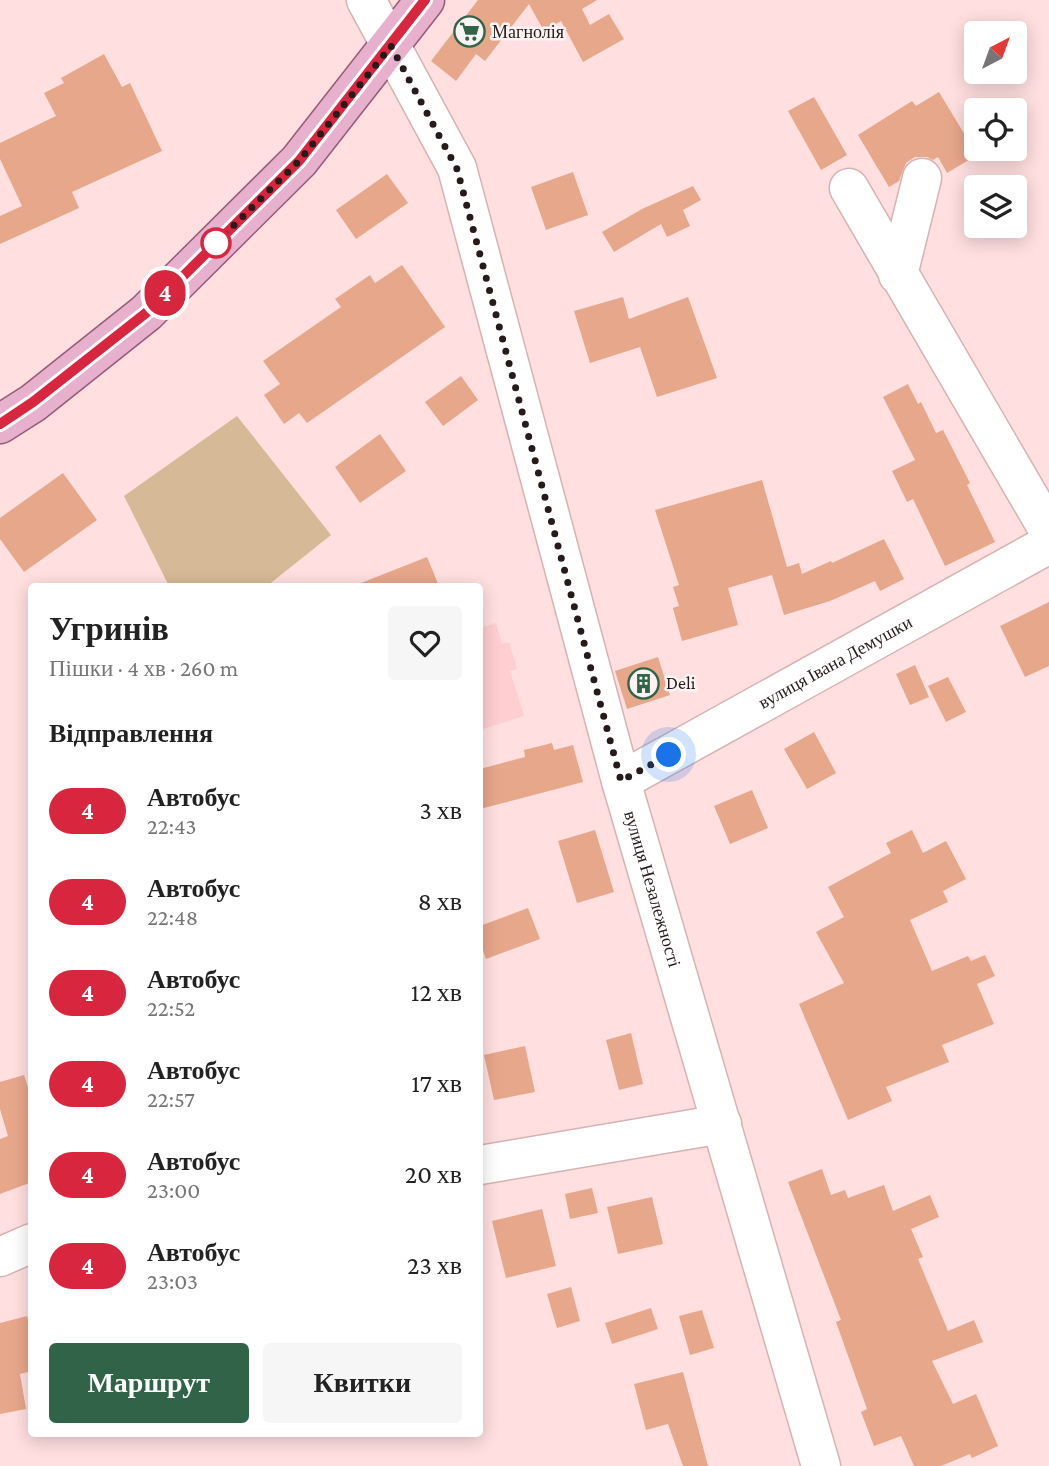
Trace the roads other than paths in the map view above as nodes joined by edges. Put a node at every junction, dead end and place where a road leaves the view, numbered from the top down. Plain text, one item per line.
1 (366, 0) edge
2 (425, 0) edge
3 (391, 46) junction
4 (922, 178) dead end
5 (849, 188) dead end
6 (898, 275) junction
7 (0, 424) edge
8 (1049, 531) edge
9 (1049, 544) edge
10 (621, 781) junction
11 (722, 1124) junction
12 (483, 1164) edge
13 (28, 1246) edge
14 (0, 1257) edge
15 (821, 1466) edge

1 - 3 street, вулиця Незалежності
2 - 3 main road
3 - 7 main road
3 - 10 street, вулиця Незалежності
4 - 6 street
5 - 6 street
6 - 8 street
9 - 10 street, вулиця Івана Демушки
10 - 11 street, вулиця Незалежності
11 - 12 street
11 - 15 street, вулиця Незалежності
13 - 14 street

